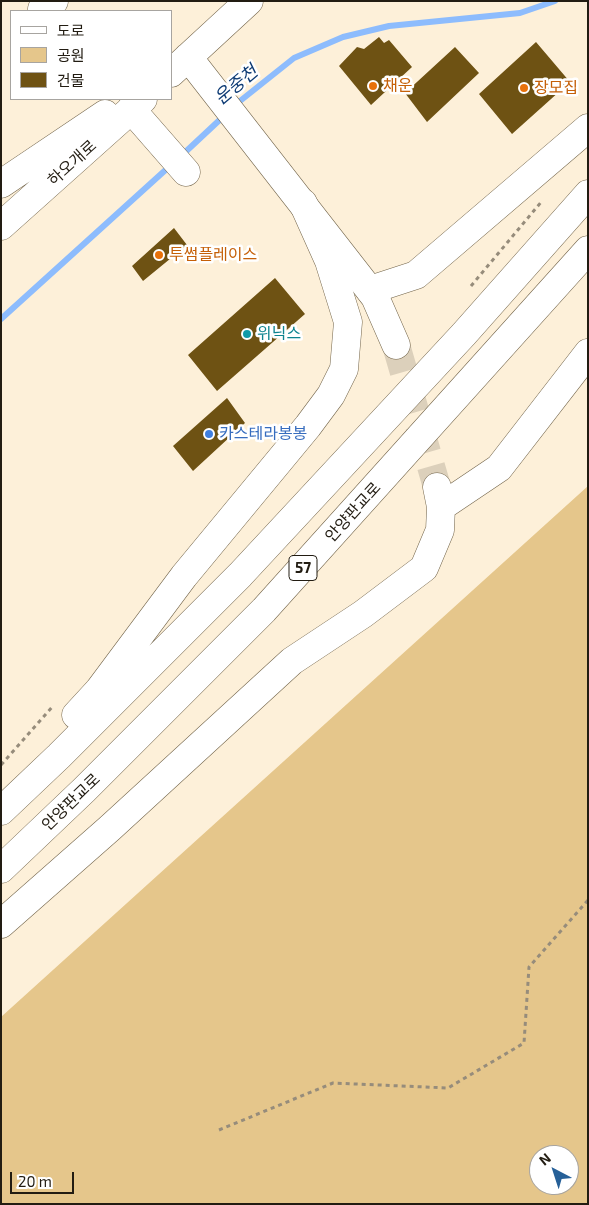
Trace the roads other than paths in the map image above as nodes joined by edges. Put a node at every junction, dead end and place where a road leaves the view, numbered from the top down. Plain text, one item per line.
1 (249, 1) edge
2 (177, 66) edge
3 (133, 102) edge
4 (588, 128) edge
5 (186, 172) dead end
6 (1, 184) edge
7 (588, 194) edge
8 (303, 203) junction
9 (1, 226) edge
10 (588, 250) edge
11 (370, 290) junction
12 (396, 346) tunnel mouth
13 (588, 353) edge
14 (1, 797) edge
15 (1, 811) edge
16 (1, 869) edge
17 (1, 924) edge

1 - 2 main road
2 - 8 main road
3 - 5 main road
3 - 6 main road
3 - 9 main road, 하오개로
4 - 11 main road
7 - 15 main road, 57
8 - 11 main road
8 - 14 main road
10 - 16 main road, 안양판교로 / 57
11 - 12 main road
13 - 17 main road

